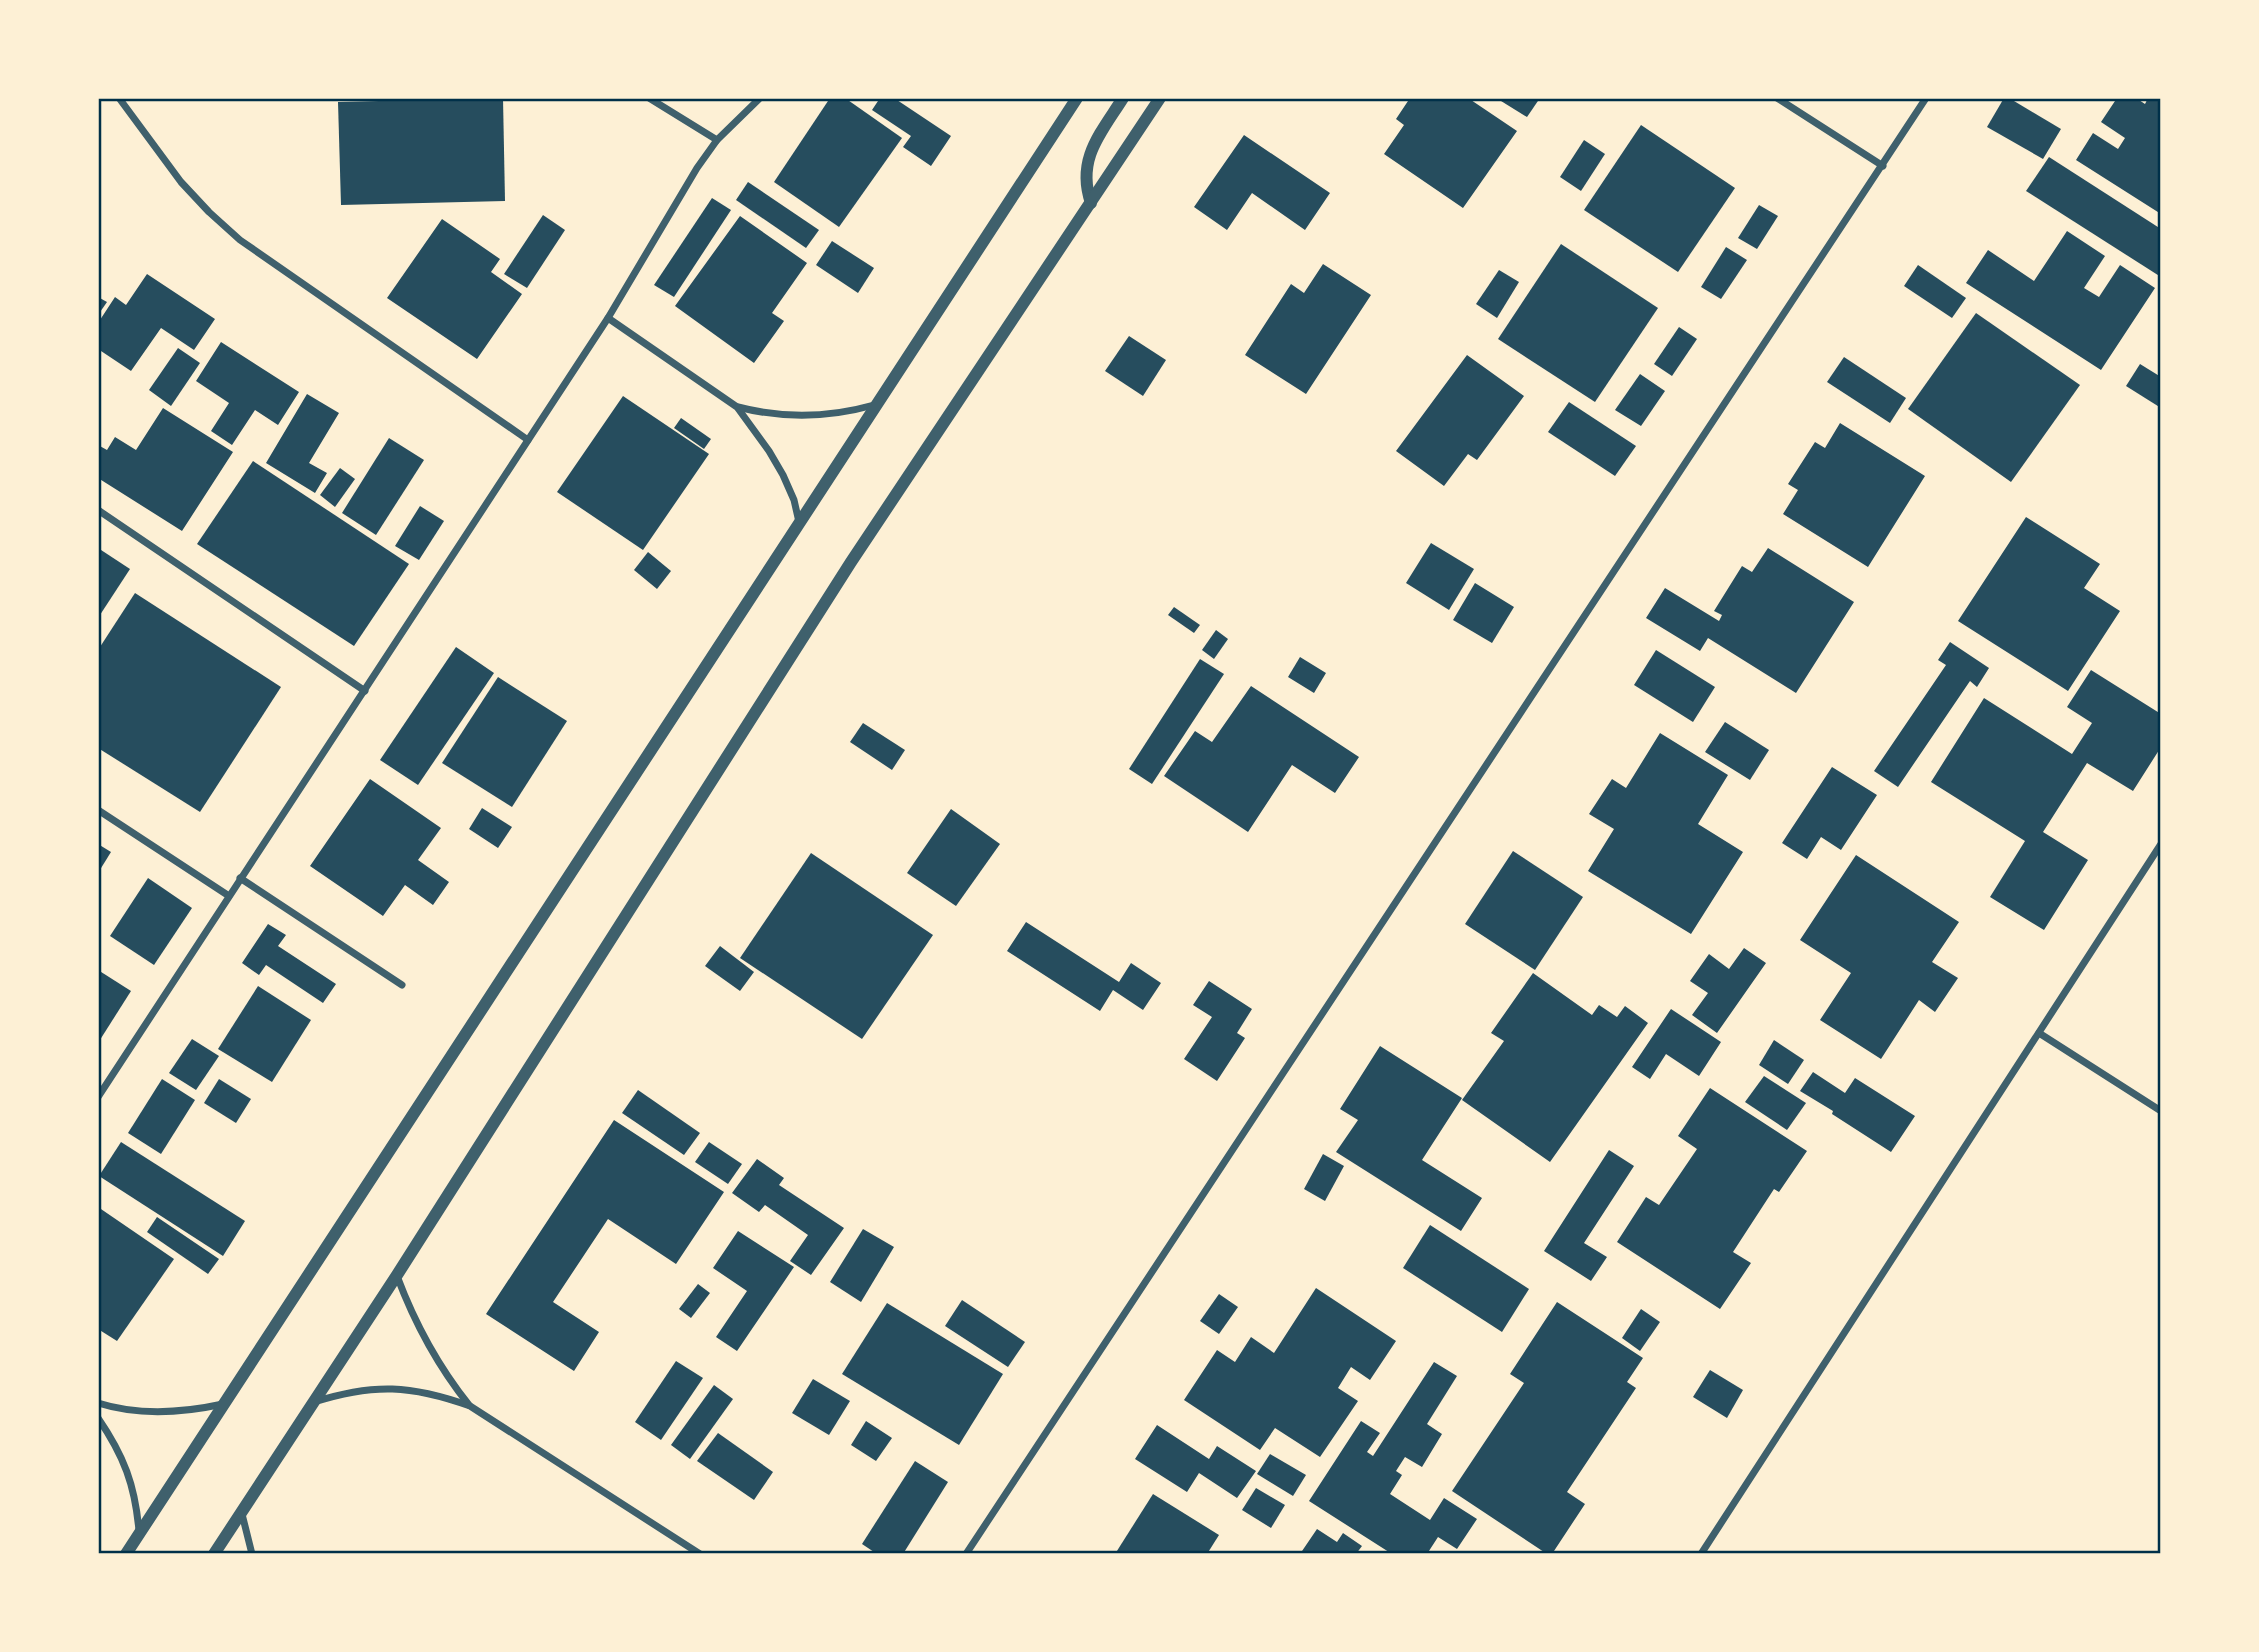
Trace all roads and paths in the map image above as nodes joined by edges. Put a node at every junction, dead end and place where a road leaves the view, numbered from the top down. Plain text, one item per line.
1 (119, 98) edge
2 (649, 98) edge
3 (760, 98) edge
4 (1077, 98) edge
5 (1124, 98) edge
6 (1160, 98) edge
7 (1777, 98) edge
8 (1926, 98) edge
9 (717, 140) junction
10 (1883, 166) junction
11 (1091, 202) junction
12 (608, 318) junction
13 (877, 405) junction
14 (737, 407) junction
15 (528, 440) junction
16 (98, 510) edge
17 (800, 526) junction
18 (365, 691) junction
19 (98, 810) edge
20 (2161, 844) edge
21 (240, 878) junction
22 (229, 896) junction
23 (402, 985) dead end
24 (2039, 1032) junction
25 (98, 1097) edge
26 (2161, 1111) edge
27 (397, 1275) junction
28 (314, 1402) junction
29 (98, 1403) edge
30 (224, 1404) junction
31 (470, 1406) junction
32 (98, 1419) edge
33 (242, 1513) junction
34 (139, 1533) junction
35 (126, 1554) edge
36 (214, 1554) edge
37 (252, 1554) edge
38 (699, 1554) edge
39 (966, 1554) edge
40 (1701, 1554) edge

1 - 15 street
2 - 9 street
3 - 9 street
4 - 13 street
5 - 11 street
6 - 11 street
7 - 10 street
8 - 10 street
9 - 12 street
10 - 39 street
11 - 27 street
12 - 14 street
12 - 15 street
13 - 14 street
13 - 17 street
14 - 17 street
15 - 18 street
16 - 18 street
17 - 30 street
18 - 21 street
19 - 22 street
20 - 24 street
21 - 22 street
21 - 23 street
22 - 25 street
24 - 26 street
24 - 40 street
27 - 28 street
27 - 31 street
28 - 31 street
28 - 33 street
29 - 30 street
30 - 34 street
31 - 38 street
32 - 34 street
33 - 36 street
33 - 37 street
34 - 35 street

